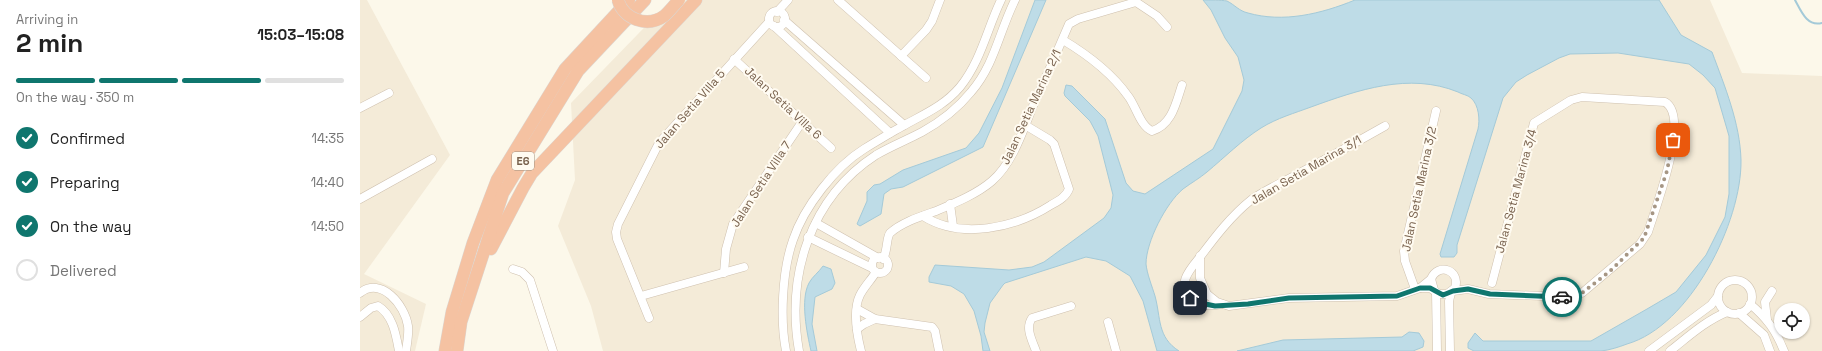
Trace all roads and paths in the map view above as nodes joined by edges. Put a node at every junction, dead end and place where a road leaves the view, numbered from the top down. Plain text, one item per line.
1 (618, 0) edge
2 (629, 0) edge
3 (645, 0) edge
4 (679, 0) edge
5 (696, 0) edge
6 (788, 0) edge
7 (838, 0) edge
8 (940, 0) edge
9 (1001, 0) edge
10 (1015, 0) edge
11 (777, 12) junction
12 (784, 20) junction
13 (771, 24) junction
14 (1167, 27) dead end
15 (1063, 40) junction
16 (901, 56) junction
17 (734, 59) junction
18 (926, 78) dead end
19 (1182, 85) dead end
20 (389, 93) dead end
21 (360, 108) edge
22 (1436, 111) dead end
23 (802, 122) junction
24 (1025, 125) junction
25 (904, 126) junction
26 (1385, 126) dead end
27 (890, 133) junction
28 (831, 148) dead end
29 (432, 159) dead end
30 (360, 199) edge
31 (950, 204) junction
32 (923, 216) junction
33 (816, 223) junction
34 (953, 226) junction
35 (808, 237) junction
36 (1200, 256) junction
37 (880, 258) junction
38 (744, 267) dead end
39 (513, 269) dead end
40 (874, 270) junction
41 (724, 273) junction
42 (1185, 277) junction
43 (1200, 278) junction
44 (1431, 279) junction
45 (1457, 280) junction
46 (1492, 283) junction
47 (1417, 289) junction
48 (1468, 289) junction
49 (1435, 291) junction
50 (1772, 291) dead end
51 (1452, 292) junction
52 (1481, 292) junction
53 (360, 293) edge
54 (1500, 295) junction
55 (641, 296) junction
56 (1718, 296) junction
57 (1222, 304) junction
58 (1750, 304) junction
59 (1071, 306) dead end
60 (857, 309) junction
61 (1727, 312) junction
62 (1739, 313) junction
63 (360, 317) edge
64 (649, 318) dead end
65 (875, 319) junction
66 (1767, 320) junction
67 (461, 322) junction
68 (1108, 322) dead end
69 (857, 329) junction
70 (399, 351) edge
71 (406, 351) edge
72 (445, 351) edge
73 (457, 351) edge
74 (553, 351) edge
75 (786, 351) edge
76 (799, 351) edge
77 (861, 351) edge
78 (939, 351) edge
79 (1036, 351) edge
80 (1116, 351) edge
81 (1437, 351) edge
82 (1450, 351) edge
83 (1649, 351) edge
84 (1670, 351) edge
85 (1770, 351) edge
86 (1784, 351) edge

1 - 4 highway, bridge
2 - 72 highway, E6
3 - 67 highway, E6
5 - 67 highway
6 - 11 street
7 - 16 street
8 - 16 street
9 - 25 street
10 - 33 street
11 - 12 street
11 - 13 street
12 - 13 street
12 - 25 street
13 - 17 street, Jalan Setia Villa 5
13 - 27 street
14 - 15 street, Jalan Setia Marina 2/1
15 - 19 street
15 - 24 street, Jalan Setia Marina 2/1
16 - 18 street
17 - 23 street, Jalan Setia Villa 6
17 - 55 street, Jalan Setia Villa 5
20 - 21 street
22 - 47 street, Jalan Setia Marina 3/2
23 - 28 street, Jalan Setia Villa 6
23 - 41 street, Jalan Setia Villa 7
24 - 31 street, Jalan Setia Marina 2/1
24 - 34 street
25 - 27 street
26 - 36 street, Jalan Setia Marina 3/1
27 - 75 street
29 - 30 street
31 - 32 street, Jalan Setia Marina 2/1
31 - 34 street
32 - 34 street
32 - 37 street, Jalan Setia Marina 2/1
33 - 35 street
33 - 37 street
35 - 40 street
35 - 76 street
36 - 42 street, Jalan Setia Marina 3/1
36 - 43 street
37 - 40 street
37 - 40 street
38 - 41 street
39 - 74 street
40 - 60 street
41 - 55 street
42 - 43 street
42 - 57 street
43 - 57 street
44 - 45 street
44 - 47 street
44 - 49 street
45 - 48 street
45 - 51 street
46 - 52 street
46 - 54 street
46 - 54 street, Jalan Setia Marina 3/4
47 - 49 street
47 - 57 street
48 - 51 street
48 - 52 street
49 - 51 street
49 - 81 street
50 - 66 street
51 - 82 street
52 - 54 street
53 - 71 street
55 - 64 street, Jalan Setia Villa 5
56 - 58 street
56 - 61 street
56 - 83 street
58 - 62 street
58 - 66 street
59 - 79 street
60 - 65 street
60 - 69 street
61 - 62 street
61 - 84 street
62 - 85 street
63 - 70 street
65 - 69 street
65 - 78 street
66 - 86 street
67 - 73 highway, E6
68 - 80 street
69 - 77 street

